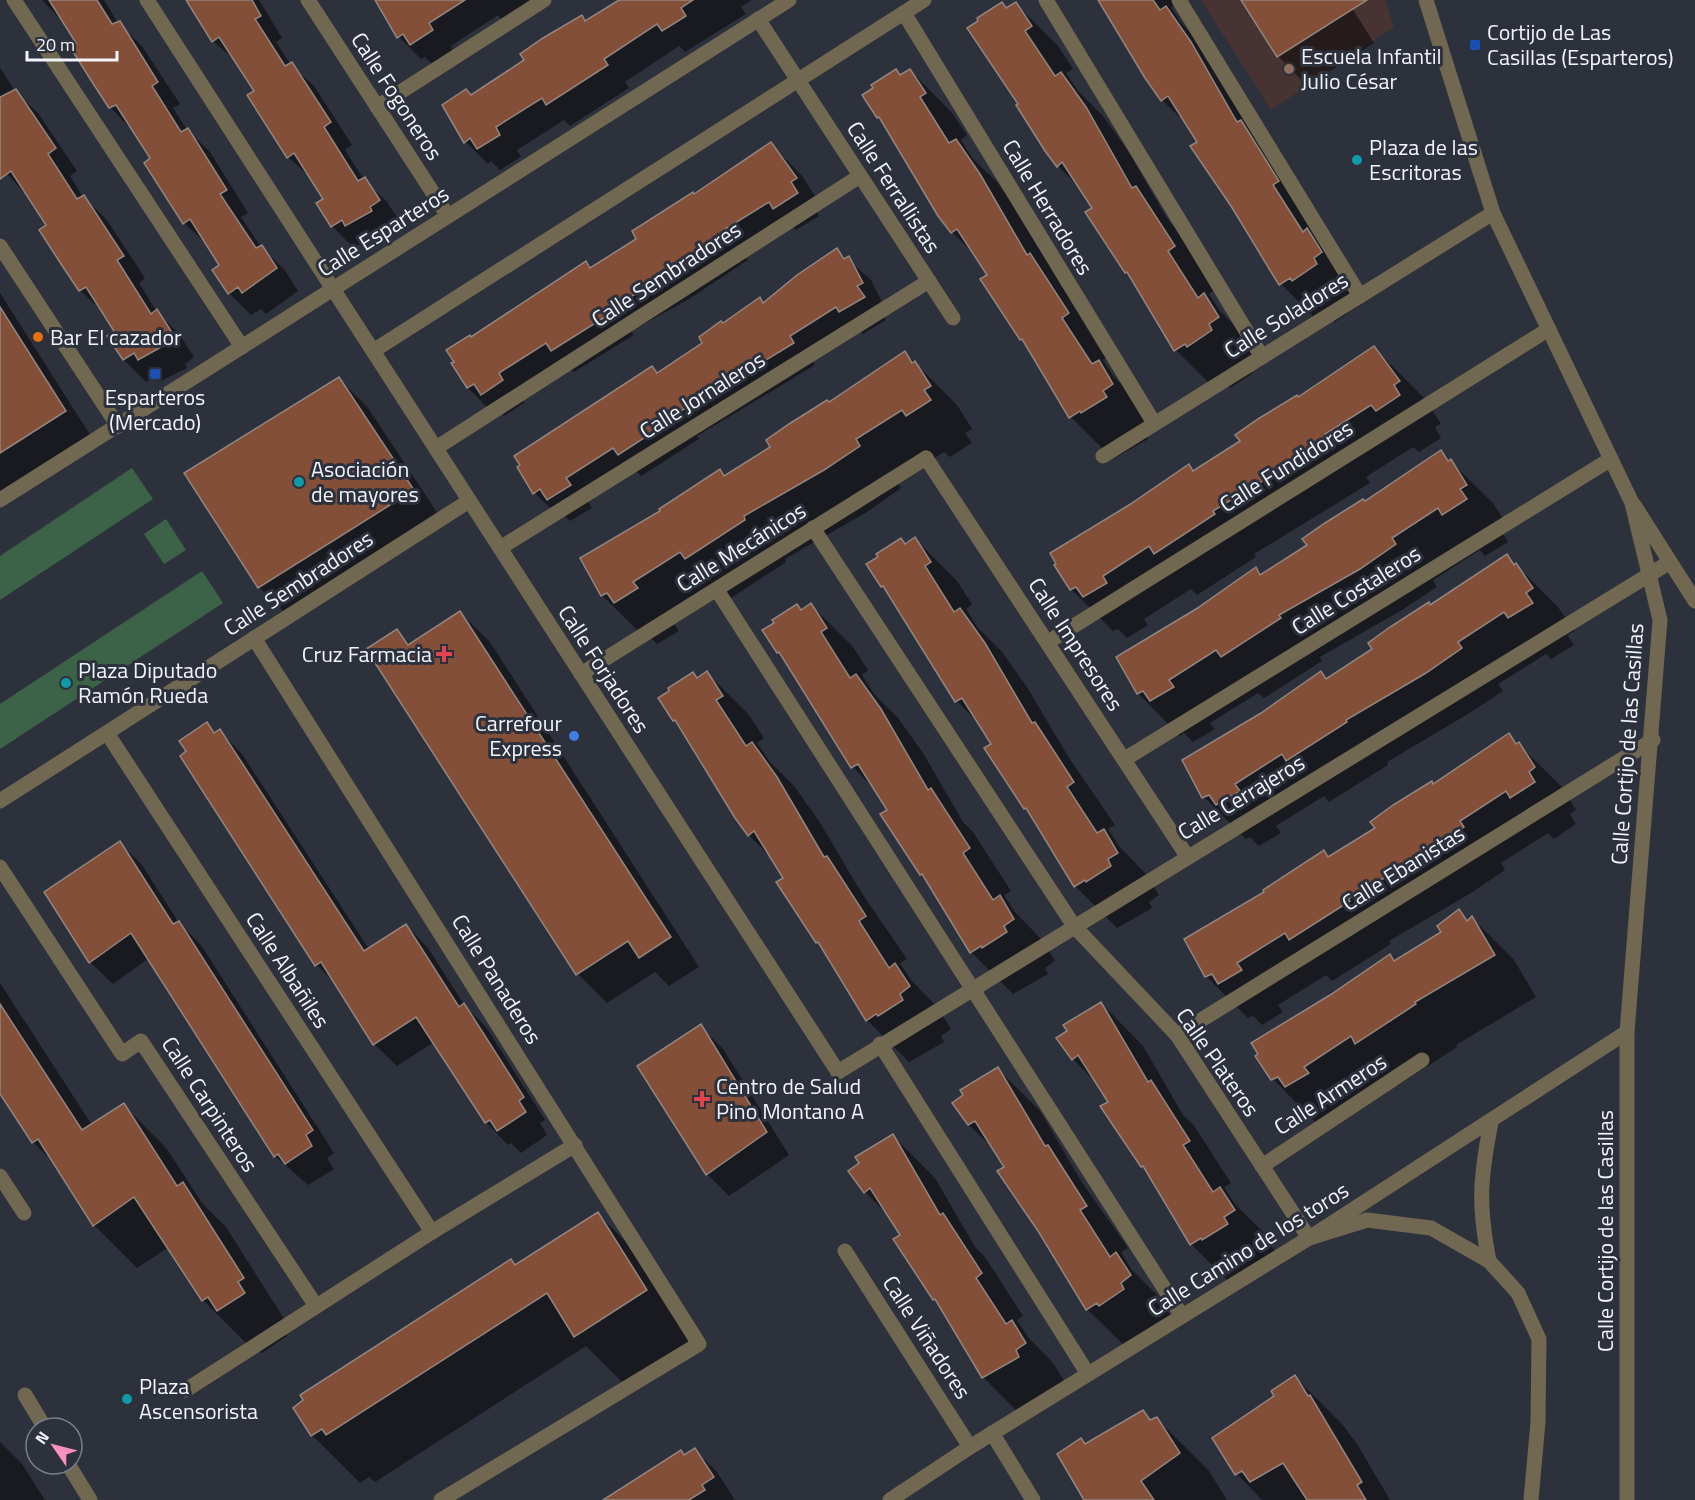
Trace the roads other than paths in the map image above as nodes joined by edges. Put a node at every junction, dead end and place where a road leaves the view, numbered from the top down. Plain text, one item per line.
1 (14, 0) edge
2 (147, 0) edge
3 (544, 0) edge
4 (789, 0) edge
5 (924, 0) edge
6 (1046, 0) edge
7 (1179, 0) edge
8 (1426, 0) edge
9 (311, 1) edge
10 (904, 13) junction
11 (758, 20) junction
12 (798, 80) junction
13 (376, 107) junction
14 (860, 176) junction
15 (1493, 213) junction
16 (447, 216) junction
17 (0, 246) edge
18 (929, 280) junction
19 (333, 289) junction
20 (1360, 296) junction
21 (953, 318) dead end
22 (1549, 329) junction
23 (242, 347) junction
24 (373, 351) junction
25 (1262, 357) junction
26 (1154, 423) junction
27 (118, 426) junction
28 (436, 448) junction
29 (1103, 456) dead end
30 (926, 458) joint
31 (1611, 459) junction
32 (0, 500) edge
33 (469, 501) junction
34 (1632, 503) junction
35 (813, 528) junction
36 (500, 548) junction
37 (1670, 562) junction
38 (1649, 574) junction
39 (717, 590) junction
40 (1695, 601) edge
41 (254, 638) junction
42 (1048, 642) junction
43 (581, 674) junction
44 (107, 733) junction
45 (1653, 740) junction
46 (1125, 759) junction
47 (0, 801) edge
48 (1187, 856) junction
49 (0, 867) edge
50 (1074, 926) junction
51 (971, 989) junction
52 (1627, 1032) junction
53 (1177, 1035) junction
54 (880, 1044) junction
55 (1422, 1060) dead end
56 (838, 1072) joint
57 (1491, 1122) junction
58 (575, 1145) junction
59 (1262, 1166) junction
60 (0, 1176) edge
61 (24, 1213) dead end
62 (432, 1232) junction
63 (1309, 1238) junction
64 (845, 1251) dead end
65 (1489, 1261) junction
66 (316, 1306) junction
67 (1182, 1316) junction
68 (1088, 1374) junction
69 (186, 1390) dead end
70 (25, 1395) dead end
71 (38, 1416) edge
72 (992, 1433) junction
73 (970, 1447) junction
74 (75, 1476) edge
75 (90, 1500) edge
76 (441, 1500) edge
77 (890, 1500) edge
78 (1033, 1500) edge
79 (1531, 1500) edge
80 (1627, 1500) edge

1 - 23 street
2 - 19 street, Calle Forjadores
3 - 13 street
4 - 11 street, Calle Esparteros
5 - 10 street
6 - 25 street
7 - 20 street
8 - 15 street, Calle Cortijo de las Casillas
9 - 13 street, Calle Fogoneros
10 - 12 street
10 - 26 street, Calle Herradores
11 - 12 street, Calle Ferrallistas
11 - 16 street, Calle Esparteros
12 - 14 street, Calle Ferrallistas
12 - 24 street
13 - 16 street, Calle Fogoneros
14 - 18 street, Calle Ferrallistas
14 - 28 street, Calle Sembradores
15 - 20 street, Calle Soladores
15 - 22 street, Calle Cortijo de las Casillas
16 - 19 street, Calle Esparteros
17 - 27 street
18 - 21 street, Calle Ferrallistas
18 - 36 street, Calle Jornaleros
19 - 23 street, Calle Esparteros
19 - 24 street, Calle Forjadores
20 - 25 street, Calle Soladores
22 - 31 street, Calle Cortijo de las Casillas
22 - 42 street, Calle Fundidores
23 - 27 street, Calle Esparteros
24 - 28 street, Calle Forjadores
25 - 26 street, Calle Soladores
26 - 29 street, Calle Soladores
27 - 32 street, Calle Esparteros
28 - 33 street, Calle Forjadores
30 - 35 street, Calle Mecánicos
30 - 42 street, Calle Impresores
31 - 34 street, Calle Cortijo de las Casillas
31 - 46 street, Calle Costaleros
33 - 36 street, Calle Forjadores
33 - 41 street, Calle Sembradores
34 - 37 street
34 - 38 street, Calle Cortijo de las Casillas
35 - 39 street, Calle Mecánicos
35 - 50 street, Calle Plateros
36 - 43 street, Calle Forjadores
37 - 38 street, Calle Cerrajeros
37 - 40 street
38 - 45 street, Calle Cortijo de las Casillas
38 - 48 street, Calle Cerrajeros
39 - 43 street, Calle Mecánicos
39 - 51 street
41 - 44 street, Calle Sembradores
41 - 58 street, Calle Panaderos
42 - 46 street, Calle Impresores
43 - 56 street, Calle Forjadores
44 - 47 street, Calle Sembradores
44 - 62 street, Calle Albañiles
45 - 52 street, Calle Cortijo de las Casillas
45 - 53 street, Calle Ebanistas
46 - 48 street, Calle Impresores
48 - 50 street, Calle Cerrajeros
49 - 66 street, Calle Carpinteros
50 - 51 street, Calle Cerrajeros
50 - 53 street, Calle Plateros
51 - 54 street, Calle Cerrajeros
51 - 67 street
52 - 57 street, Calle Camino de los toros
52 - 80 street, Calle Cortijo de las Casillas
53 - 59 street, Calle Plateros
54 - 56 street, Calle Cerrajeros
54 - 68 street
55 - 59 street, Calle Armeros
57 - 63 street, Calle Camino de los toros
57 - 65 street
58 - 62 street
58 - 76 street, Calle Panaderos
59 - 63 street, Calle Plateros
60 - 61 street
62 - 66 street
63 - 65 street
63 - 67 street, Calle Camino de los toros
64 - 73 street, Calle Viñadores
65 - 79 street
66 - 69 street
67 - 68 street, Calle Camino de los toros
68 - 72 street, Calle Camino de los toros
70 - 71 street
72 - 73 street, Calle Camino de los toros
72 - 78 street
73 - 77 street, Calle Camino de los toros
74 - 75 street

